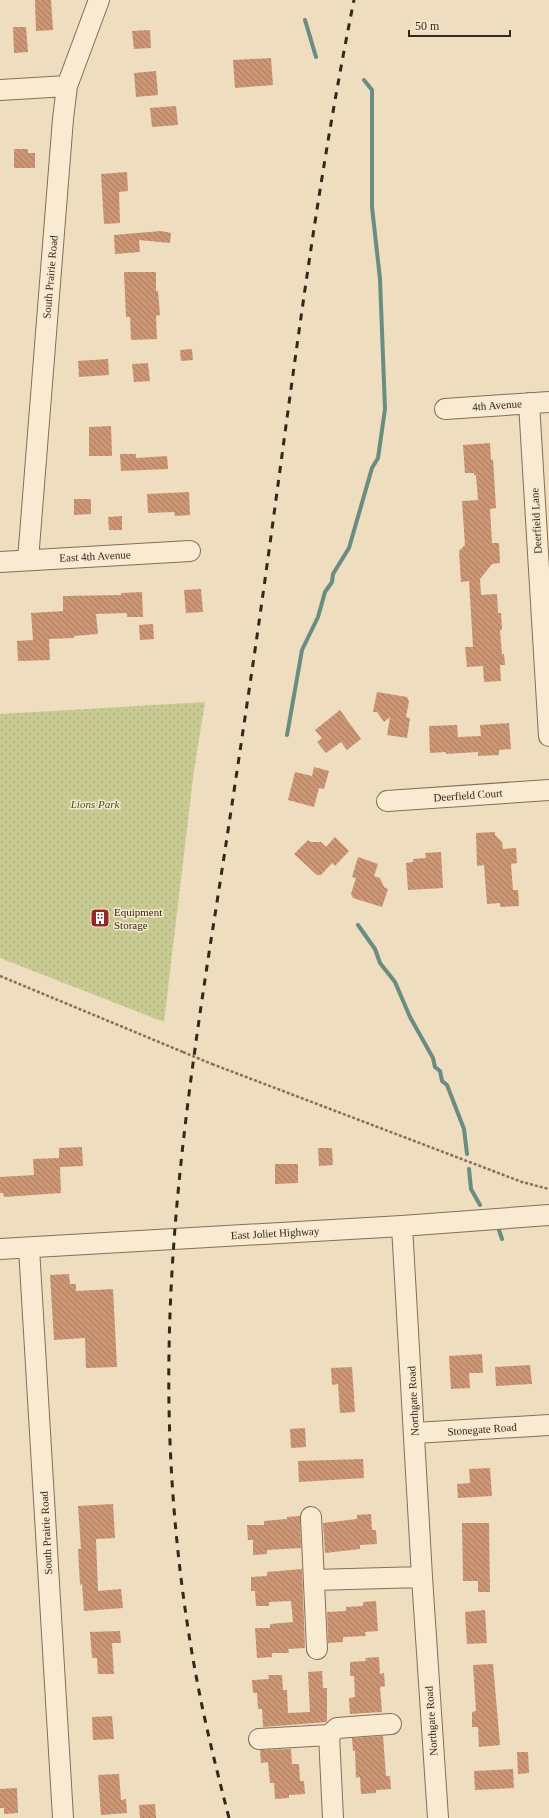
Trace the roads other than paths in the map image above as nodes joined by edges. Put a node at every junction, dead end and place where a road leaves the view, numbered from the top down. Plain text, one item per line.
1 (98, 0) edge
2 (67, 86) junction
3 (0, 90) edge
4 (549, 402) edge
5 (529, 403) junction
6 (445, 409) dead end
7 (190, 551) dead end
8 (28, 560) junction
9 (0, 562) edge
10 (549, 736) edge
11 (549, 790) edge
12 (387, 801) dead end
13 (549, 1215) edge
14 (402, 1226) junction
15 (29, 1248) junction
16 (0, 1249) edge
17 (549, 1425) edge
18 (415, 1433) junction
19 (311, 1517) dead end
20 (422, 1577) junction
21 (314, 1580) junction
22 (317, 1649) dead end
23 (391, 1724) dead end
24 (328, 1735) junction
25 (259, 1739) dead end
26 (63, 1818) edge
27 (333, 1818) edge
28 (438, 1818) edge

1 - 2 street, South Prairie Road
2 - 3 street
2 - 8 street, South Prairie Road
4 - 5 street, 4th Avenue
5 - 6 street, 4th Avenue
5 - 10 street, Deerfield Lane
7 - 8 street, East 4th Avenue
8 - 9 street, East 4th Avenue
11 - 12 street, Deerfield Court
13 - 14 street, East Joliet Highway
14 - 15 street, East Joliet Highway
14 - 18 street, Northgate Road
15 - 16 street, East Joliet Highway
15 - 26 street, South Prairie Road
17 - 18 street, Stonegate Road
18 - 20 street, Northgate Road
19 - 21 street
20 - 21 street
20 - 28 street, Northgate Road
21 - 22 street
23 - 24 street
24 - 25 street
24 - 27 street

